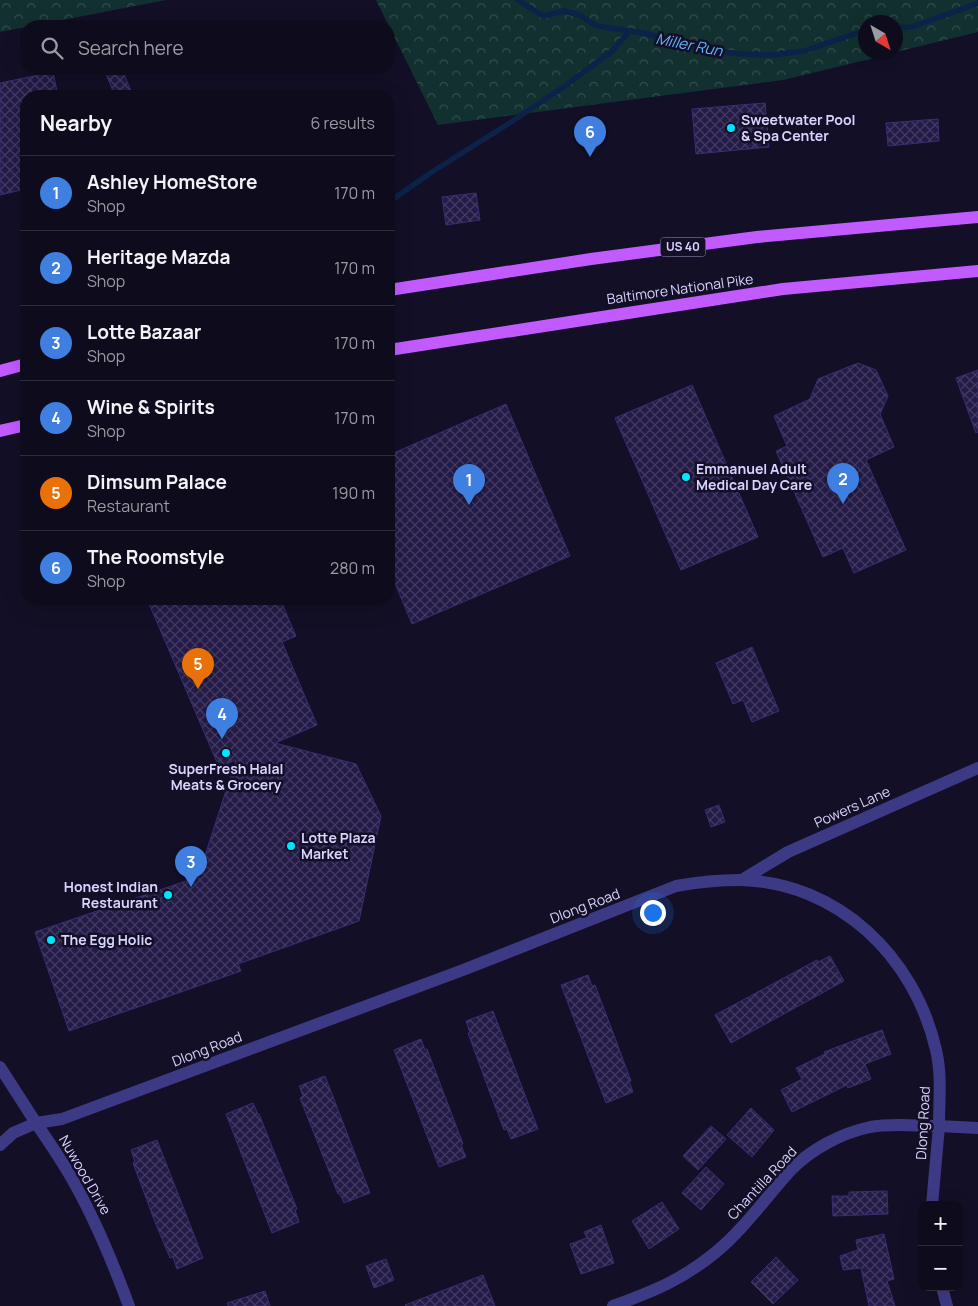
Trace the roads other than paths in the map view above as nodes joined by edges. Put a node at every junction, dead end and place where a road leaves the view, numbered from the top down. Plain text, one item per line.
1 (978, 217) edge
2 (978, 271) edge
3 (395, 289) edge
4 (395, 349) edge
5 (20, 365) edge
6 (0, 370) edge
7 (20, 427) edge
8 (0, 432) edge
9 (978, 768) edge
10 (742, 880) junction
11 (0, 1067) edge
12 (36, 1123) junction
13 (939, 1126) junction
14 (978, 1128) edge
15 (0, 1145) edge
16 (932, 1201) edge
17 (943, 1291) edge
18 (128, 1306) edge
19 (613, 1306) edge
20 (947, 1306) edge

1 - 3 main road, US 40
2 - 4 main road, Baltimore National Pike
5 - 6 main road
7 - 8 main road
9 - 10 street, Powers Lane
10 - 12 street, Dlong Road
10 - 13 street, Dlong Road
11 - 12 street, Nuwood Drive
12 - 15 street, Dlong Road
12 - 18 street, Nuwood Drive
13 - 14 street, Chantilla Road
13 - 16 street, Dlong Road
13 - 19 street, Chantilla Road
17 - 20 street

